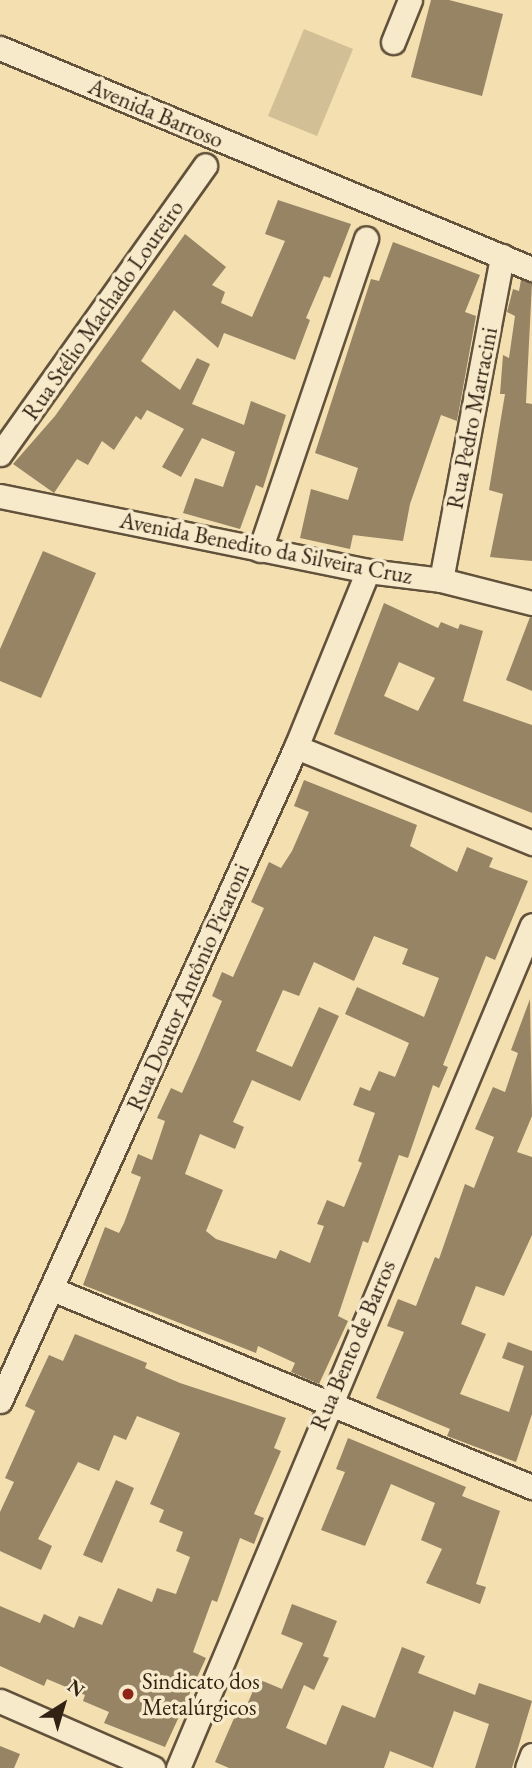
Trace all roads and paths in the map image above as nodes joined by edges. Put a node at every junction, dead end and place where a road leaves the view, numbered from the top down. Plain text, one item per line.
1 (410, 0) edge
2 (393, 42) dead end
3 (0, 48) edge
4 (205, 166) dead end
5 (366, 239) dead end
6 (502, 256) junction
7 (532, 269) edge
8 (0, 454) edge
9 (0, 496) edge
10 (260, 550) junction
11 (368, 571) junction
12 (441, 580) junction
13 (532, 603) edge
14 (296, 747) junction
15 (532, 844) edge
16 (532, 925) edge
17 (52, 1289) junction
18 (0, 1401) edge
19 (327, 1405) junction
20 (532, 1488) edge
21 (0, 1701) edge
22 (532, 1755) edge
23 (153, 1768) edge
24 (178, 1768) edge
25 (527, 1768) edge

1 - 2 street
3 - 6 street, Avenida Barroso
4 - 8 street, Rua Stélio Machado Loureiro
5 - 10 street
6 - 7 street, Avenida Barroso
6 - 12 street, Rua Pedro Marracini
9 - 10 street, Avenida Benedito da Silveira Cruz
10 - 11 street, Avenida Benedito da Silveira Cruz
11 - 12 street, Avenida Benedito da Silveira Cruz
11 - 14 street, Rua Doutor Antônio Picaroni
12 - 13 street, Avenida Benedito da Silveira Cruz
14 - 15 street
14 - 17 street, Rua Doutor Antônio Picaroni
16 - 19 street, Rua Bento de Barros
17 - 18 street, Rua Doutor Antônio Picaroni
17 - 19 street
19 - 20 street
19 - 24 street, Rua Bento de Barros
21 - 23 street
22 - 25 street

